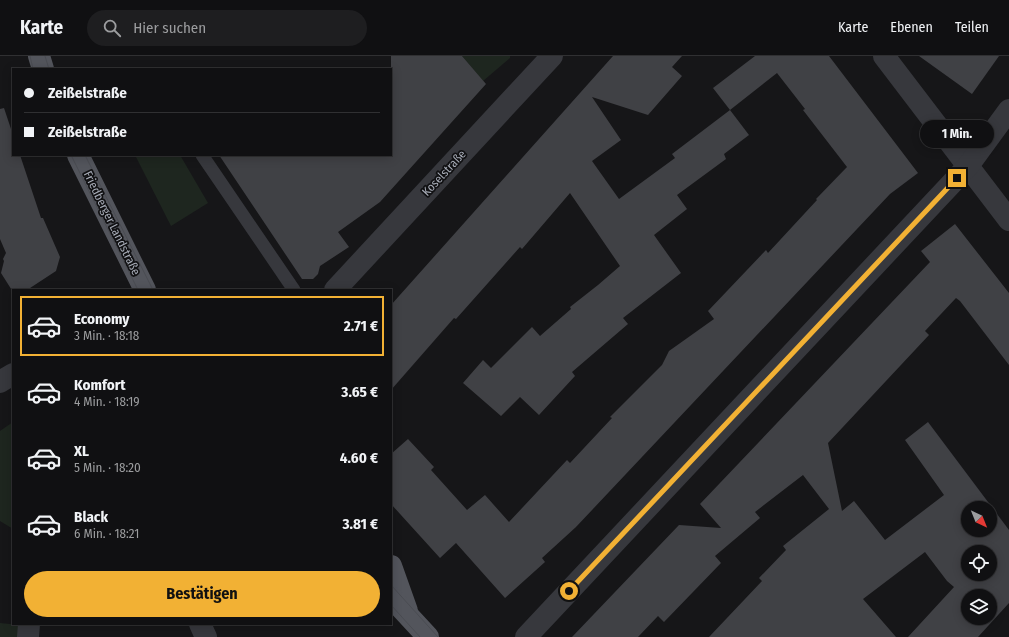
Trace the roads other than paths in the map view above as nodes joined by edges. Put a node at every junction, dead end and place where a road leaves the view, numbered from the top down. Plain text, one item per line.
1 (39, 56) edge
2 (552, 56) edge
3 (884, 56) edge
4 (44, 68) edge
5 (1009, 110) edge
6 (203, 156) edge
7 (83, 157) edge
8 (968, 166) junction
9 (1009, 220) edge
10 (145, 289) edge
11 (293, 289) edge
12 (336, 289) edge
13 (12, 375) edge
14 (0, 382) edge
15 (392, 569) edge
16 (392, 597) edge
17 (408, 616) junction
18 (29, 625) edge
19 (200, 625) edge
20 (28, 637) edge
21 (206, 637) edge
22 (428, 637) edge
23 (526, 637) edge

1 - 4 main road
2 - 12 street, Koselstraße
3 - 8 street
5 - 8 street
6 - 11 lane
7 - 10 main road, Friedberger Landstraße
8 - 9 street
8 - 23 street
13 - 14 street
15 - 17 main road
16 - 17 main road
17 - 22 main road
18 - 20 street
19 - 21 street

